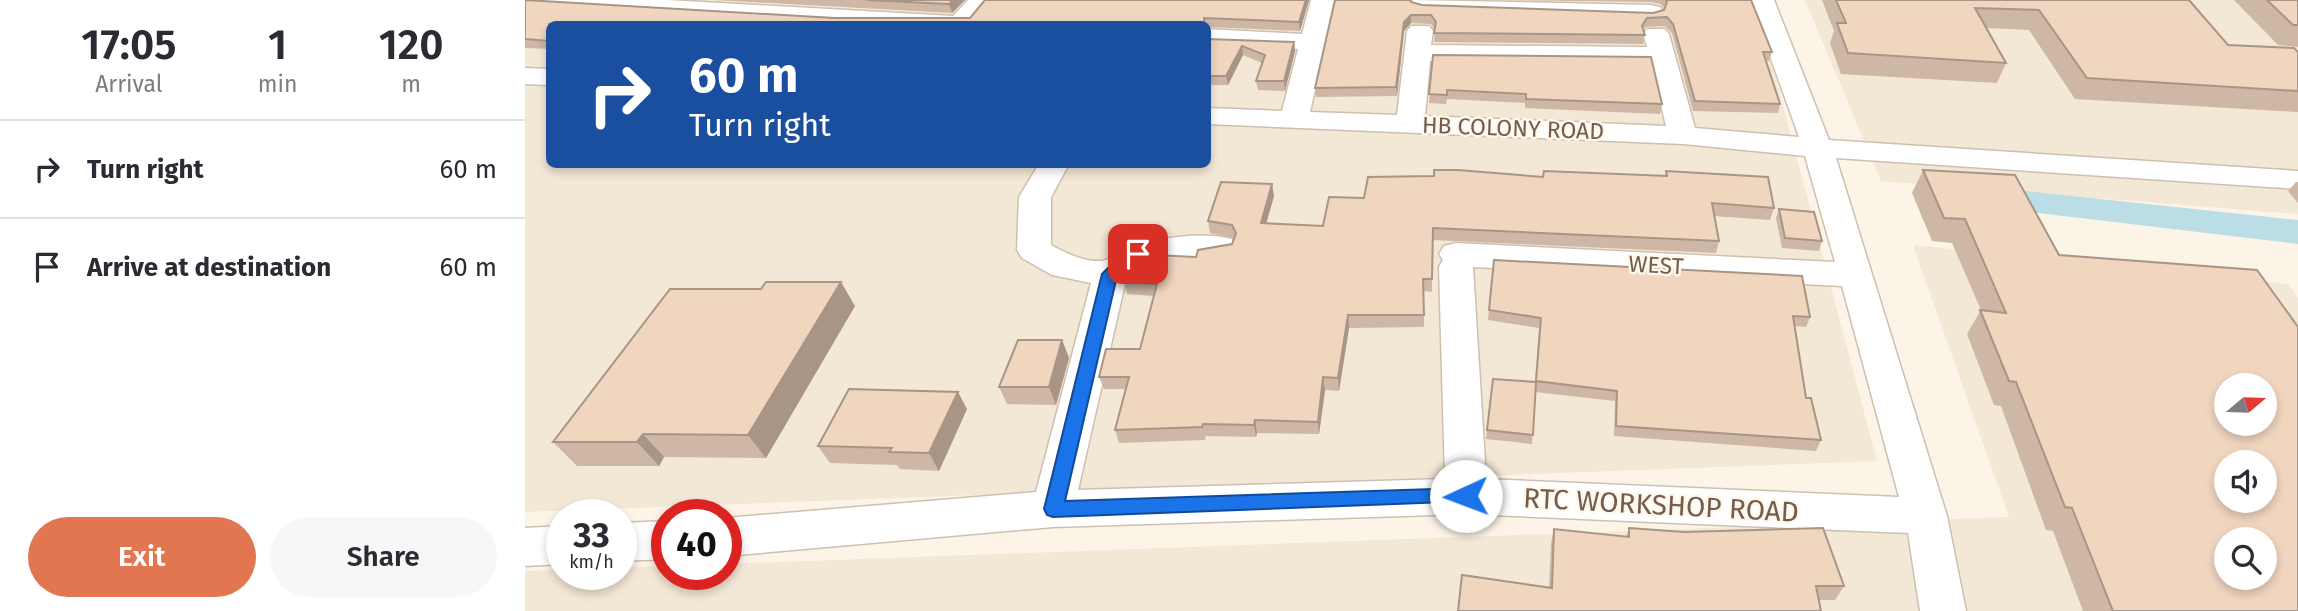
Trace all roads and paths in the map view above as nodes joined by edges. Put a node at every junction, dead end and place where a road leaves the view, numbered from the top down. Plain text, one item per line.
1 (539, 0) edge
2 (981, 0) edge
3 (1323, 0) edge
4 (1762, 0) edge
5 (1423, 2) edge
6 (691, 3) edge
7 (1650, 6) edge
8 (670, 21) edge
9 (922, 21) edge
10 (963, 21) edge
11 (1211, 37) edge
12 (1313, 43) junction
13 (1418, 53) junction
14 (1660, 55) junction
15 (525, 76) edge
16 (546, 77) edge
17 (1211, 116) edge
18 (1294, 121) junction
19 (1410, 125) junction
20 (1683, 135) junction
21 (1818, 148) junction
22 (1052, 168) edge
23 (2298, 180) edge
24 (1220, 247) edge
25 (1110, 274) junction
26 (1856, 275) junction
27 (1466, 496) junction
28 (1053, 509) junction
29 (1926, 516) junction
30 (742, 536) edge
31 (546, 546) edge
32 (525, 547) edge
33 (1943, 611) edge

1 - 6 street
2 - 10 street
3 - 12 street
4 - 21 street
5 - 7 street
5 - 13 street
6 - 8 street
6 - 9 street
7 - 14 street
11 - 12 street
12 - 18 street
13 - 14 street
13 - 19 street
14 - 20 street
15 - 16 street
17 - 18 street, HB COLONY ROAD
18 - 19 street, HB COLONY ROAD
19 - 20 street, HB COLONY ROAD
20 - 21 street, HB COLONY ROAD
21 - 23 street, HB COLONY ROAD
21 - 26 street
22 - 25 street
24 - 25 street
25 - 28 street
26 - 27 street, WEST
26 - 29 street
27 - 28 street, RTC WORKSHOP ROAD
27 - 29 street, RTC WORKSHOP ROAD
28 - 30 street, RTC WORKSHOP ROAD
29 - 33 street
31 - 32 street

